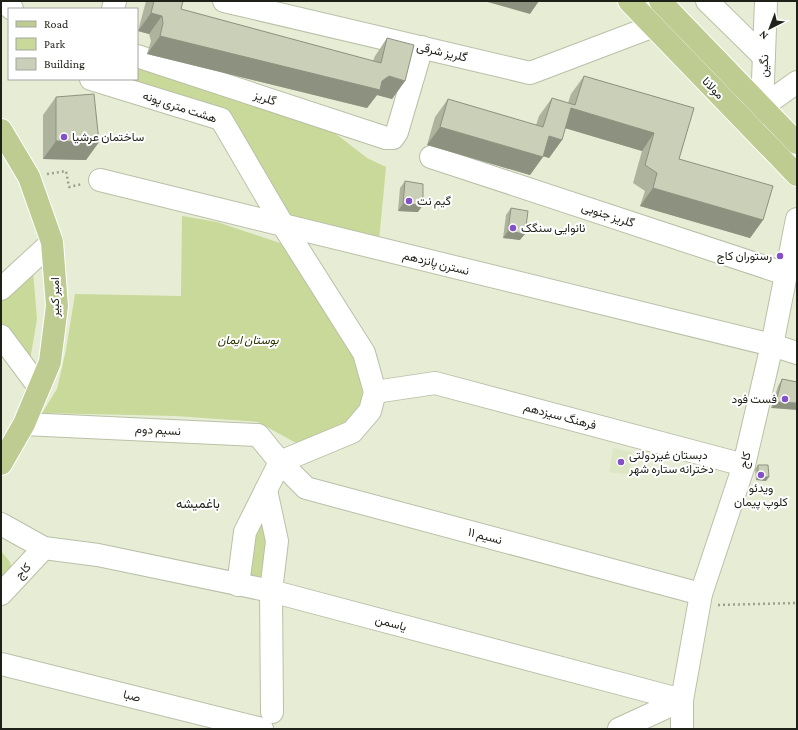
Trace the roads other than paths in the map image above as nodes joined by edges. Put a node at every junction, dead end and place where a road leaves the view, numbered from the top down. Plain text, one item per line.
1 (3, 1) edge
2 (224, 1) edge
3 (630, 1) edge
4 (660, 1) edge
5 (707, 1) edge
6 (766, 1) edge
7 (11, 8) edge
8 (654, 26) junction
9 (422, 48) junction
10 (138, 56) edge
11 (764, 56) junction
12 (94, 80) edge
13 (797, 82) edge
14 (762, 107) junction
15 (1, 130) edge
16 (797, 144) edge
17 (431, 157) dead end
18 (797, 175) edge
19 (100, 180) road end
20 (797, 219) edge
21 (283, 225) junction
22 (52, 242) junction
23 (786, 274) junction
24 (1, 289) edge
25 (1, 336) edge
26 (772, 345) junction
27 (797, 353) edge
28 (39, 387) junction
29 (375, 392) junction
30 (24, 424) junction
31 (280, 462) junction
32 (1, 464) edge
33 (744, 465) junction
34 (266, 490) junction
35 (1, 524) edge
36 (44, 548) junction
37 (238, 585) junction
38 (271, 591) junction
39 (1, 594) edge
40 (700, 600) junction
41 (1, 664) edge
42 (682, 700) junction
43 (256, 724) edge
44 (619, 729) edge
45 (682, 729) edge

1 - 7 street
2 - 9 street, گلریز شرقی
3 - 8 main road, مولانا
4 - 14 main road, مولانا
5 - 11 street
6 - 11 street, نگین
8 - 9 street, گلریز شرقی
8 - 18 main road, مولانا
9 - 10 street, گلریز
11 - 14 street, نگین
12 - 21 street, هشت متری پونه
13 - 14 street
14 - 16 main road, مولانا
15 - 22 main road, امیر کبیر
17 - 23 street, گلریز جنوبی
19 - 21 street, نسترن پانزدهم
20 - 23 street, کاج
21 - 26 street, نسترن پانزدهم
21 - 29 street, هشت متری پونه
22 - 24 street
22 - 28 main road, امیر کبیر
23 - 26 street, کاج
25 - 28 street
26 - 27 street, نسترن پانزدهم
26 - 33 street, کاج
28 - 30 main road, امیر کبیر
29 - 31 street
29 - 33 street, فرهنگ سیزدهم
30 - 31 street, نسیم دوم
30 - 32 main road, امیر کبیر
31 - 34 street
31 - 40 street, نسیم ۱۱
33 - 40 street, کاج
34 - 37 street
34 - 38 street
35 - 36 street
36 - 37 street, یاسمن
36 - 39 street, کاج
37 - 38 street, یاسمن
38 - 42 street, یاسمن
38 - 43 street
40 - 42 street, کاج
41 - 43 street, صبا
42 - 44 street
42 - 45 street, کاج

